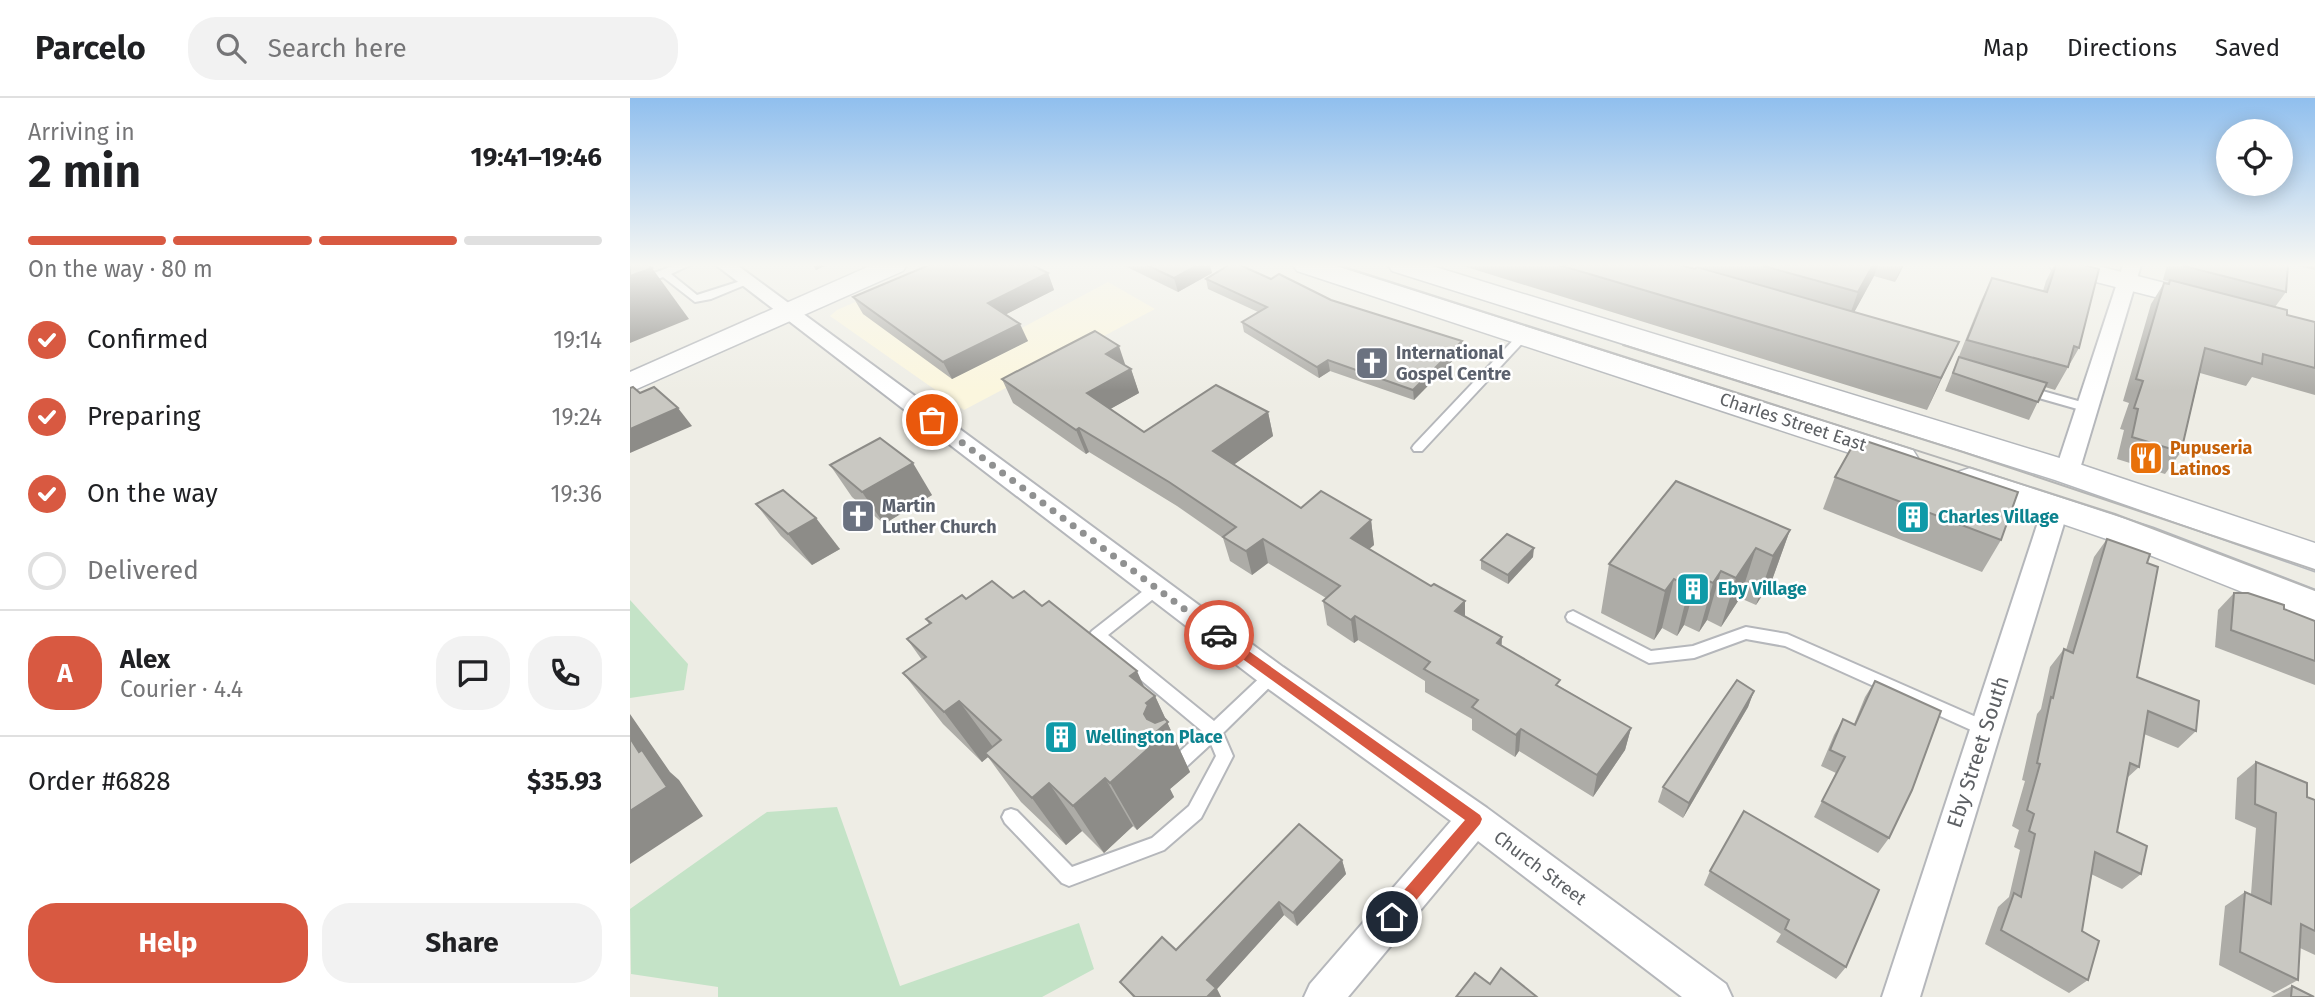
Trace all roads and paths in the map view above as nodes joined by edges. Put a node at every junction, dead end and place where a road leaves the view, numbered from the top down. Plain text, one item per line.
1 (781, 307) edge
2 (799, 307) edge
3 (1437, 307) edge
4 (1536, 307) edge
5 (2119, 307) edge
6 (2226, 307) edge
7 (2235, 310) edge
8 (788, 312) junction
9 (1524, 335) junction
10 (630, 383) edge
11 (2013, 386) edge
12 (2088, 408) junction
13 (1419, 448) dead end
14 (2067, 472) junction
15 (2056, 507) junction
16 (2315, 557) edge
17 (1157, 588) junction
18 (2315, 606) edge
19 (1573, 617) dead end
20 (1273, 676) junction
21 (1986, 729) junction
22 (1213, 730) junction
23 (1179, 763) dead end
24 (1011, 817) edge
25 (1475, 819) junction
26 (1323, 997) edge
27 (1713, 997) edge
28 (1901, 997) edge

1 - 8 street, Church Street
2 - 8 main road
3 - 9 main road, Charles Street East
4 - 14 main road, Charles Street East
5 - 12 street
6 - 7 main road
8 - 10 main road
8 - 17 street, Church Street
9 - 13 lane
9 - 15 main road, Charles Street East
11 - 12 lane
12 - 14 street
14 - 16 main road, Charles Street East
15 - 18 main road, Charles Street East
15 - 21 street, Eby Street South
17 - 20 street, Church Street
17 - 22 lane
19 - 21 lane
20 - 22 lane
20 - 25 street, Church Street
21 - 28 street, Eby Street South
22 - 23 lane
22 - 24 lane
25 - 26 street
25 - 27 street, Church Street

